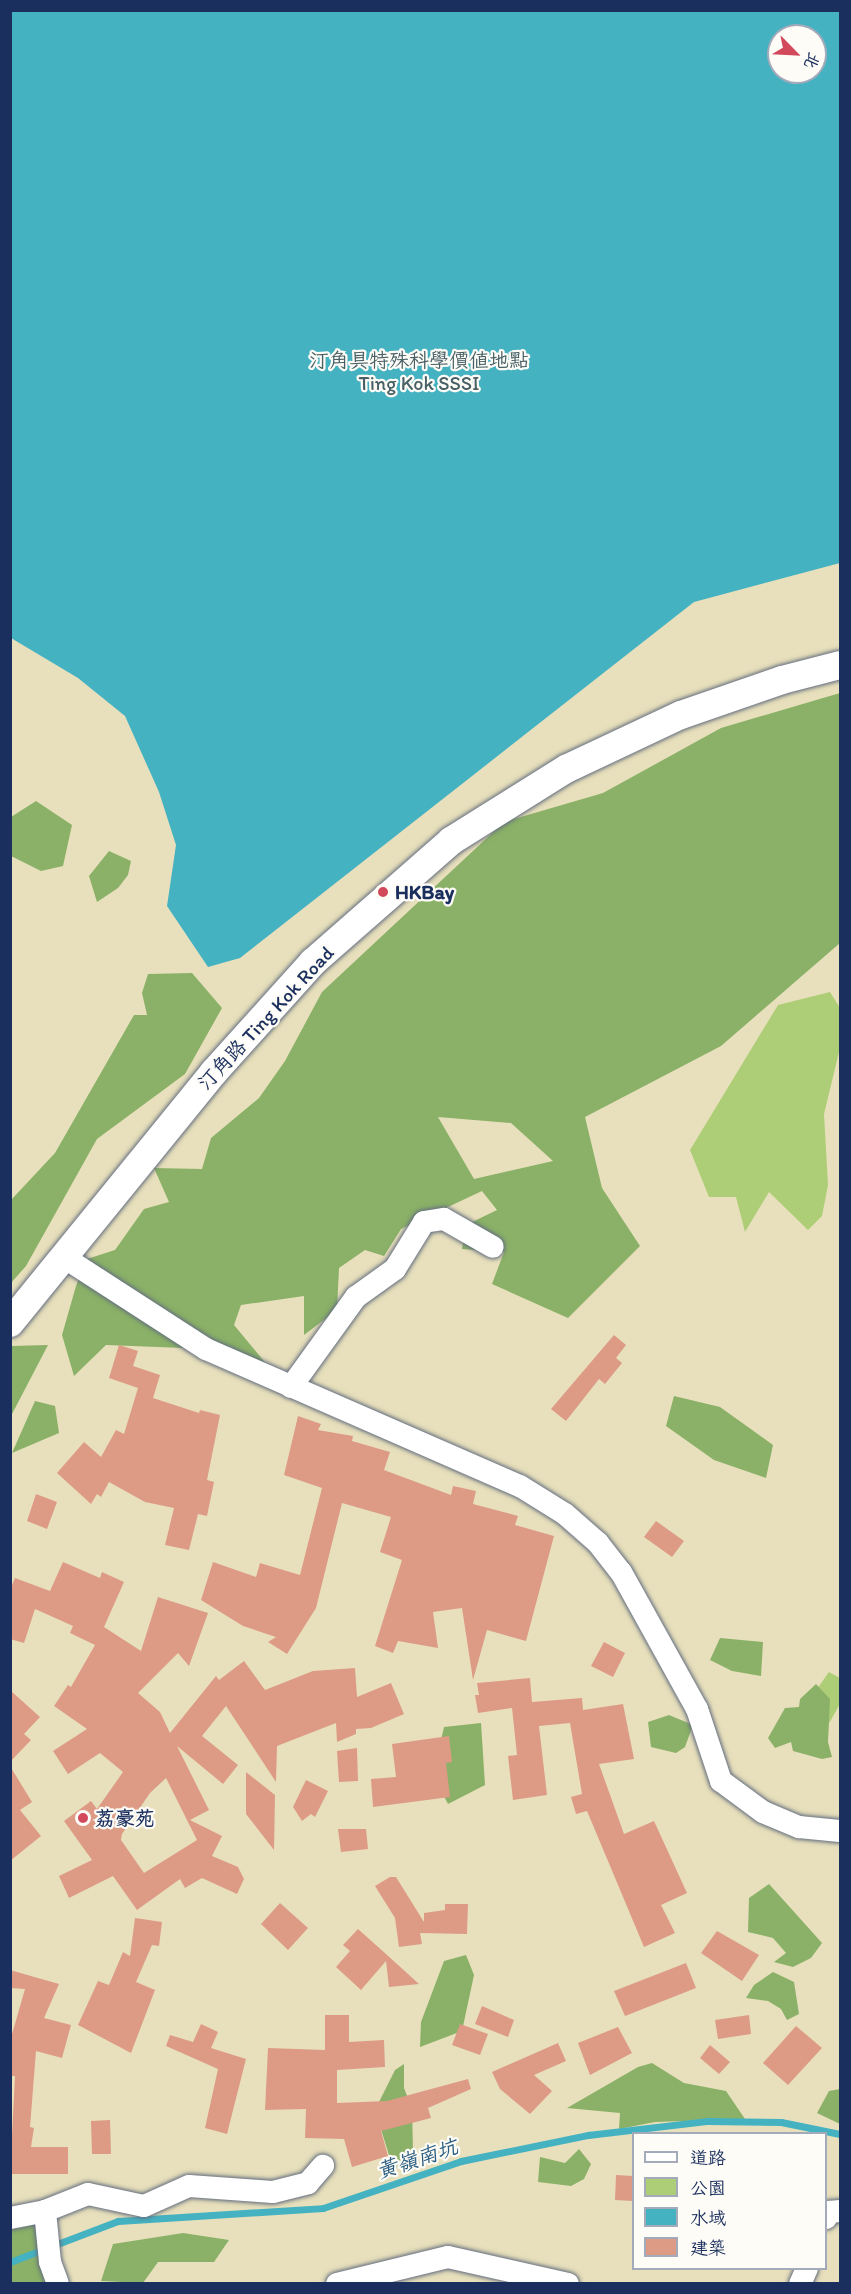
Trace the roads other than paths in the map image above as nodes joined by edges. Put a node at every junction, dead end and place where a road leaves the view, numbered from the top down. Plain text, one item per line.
1 (840, 665) edge
2 (493, 1246) dead end
3 (62, 1256) junction
4 (10, 1323) edge
5 (291, 1387) junction
6 (840, 1831) edge
7 (323, 2166) dead end
8 (10, 2218) edge
9 (46, 2222) junction
10 (58, 2283) edge
11 (337, 2283) edge
12 (568, 2283) edge

1 - 3 main road, 汀角路 Ting Kok Road
2 - 5 street
3 - 4 main road, 汀角路 Ting Kok Road
3 - 5 street
5 - 6 street
7 - 9 street
8 - 9 street
9 - 10 street
11 - 12 street

